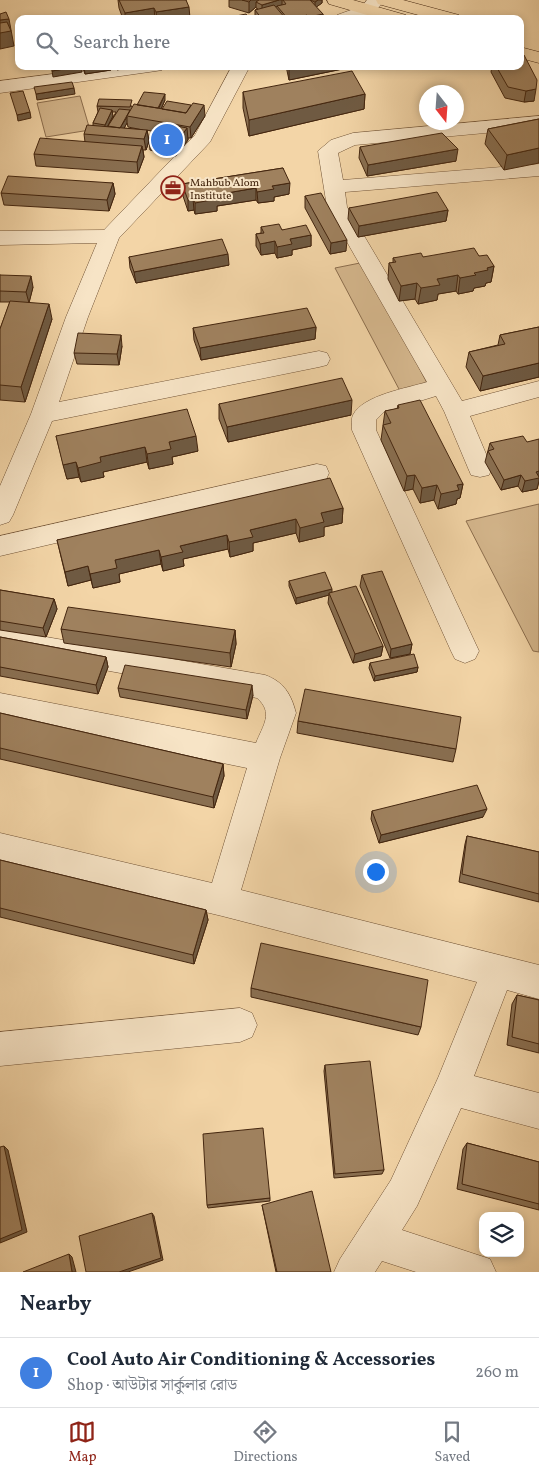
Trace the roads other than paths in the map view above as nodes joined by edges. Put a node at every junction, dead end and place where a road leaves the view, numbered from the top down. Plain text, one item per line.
1 (335, 0) edge
2 (384, 0) edge
3 (372, 5) edge
4 (351, 15) edge
5 (392, 15) edge
6 (438, 15) edge
7 (524, 38) edge
8 (539, 42) edge
9 (524, 53) edge
10 (539, 58) edge
11 (126, 70) edge
12 (238, 70) edge
13 (0, 87) edge
14 (539, 122) edge
15 (539, 170) edge
16 (336, 187) junction
17 (110, 236) junction
18 (0, 238) edge
19 (319, 359) dead end
20 (442, 386) junction
21 (539, 389) edge
22 (456, 412) junction
23 (43, 414) junction
24 (480, 468) dead end
25 (318, 473) dead end
26 (8, 475) edge
27 (0, 515) edge
28 (0, 546) edge
29 (0, 640) edge
30 (465, 651) dead end
31 (0, 705) edge
32 (265, 758) junction
33 (0, 848) edge
34 (222, 901) junction
35 (498, 971) junction
36 (539, 982) edge
37 (240, 1024) dead end
38 (0, 1049) edge
39 (452, 1088) junction
40 (539, 1111) edge
41 (373, 1240) junction
42 (353, 1272) edge
43 (477, 1272) edge

1 - 3 main road
2 - 6 main road
3 - 4 street
3 - 5 main road
7 - 8 main road
9 - 10 main road
11 - 13 street
12 - 17 street
14 - 16 street
15 - 16 street
16 - 20 street
17 - 18 street
17 - 23 street
19 - 23 street
20 - 22 street
20 - 30 street
21 - 22 street
22 - 24 street
23 - 26 street
25 - 28 street
26 - 27 street
29 - 32 street
31 - 32 street
32 - 34 street
33 - 34 street
34 - 35 street
35 - 36 street
35 - 39 street
37 - 38 street
39 - 40 street
39 - 41 street
41 - 42 street
41 - 43 street

